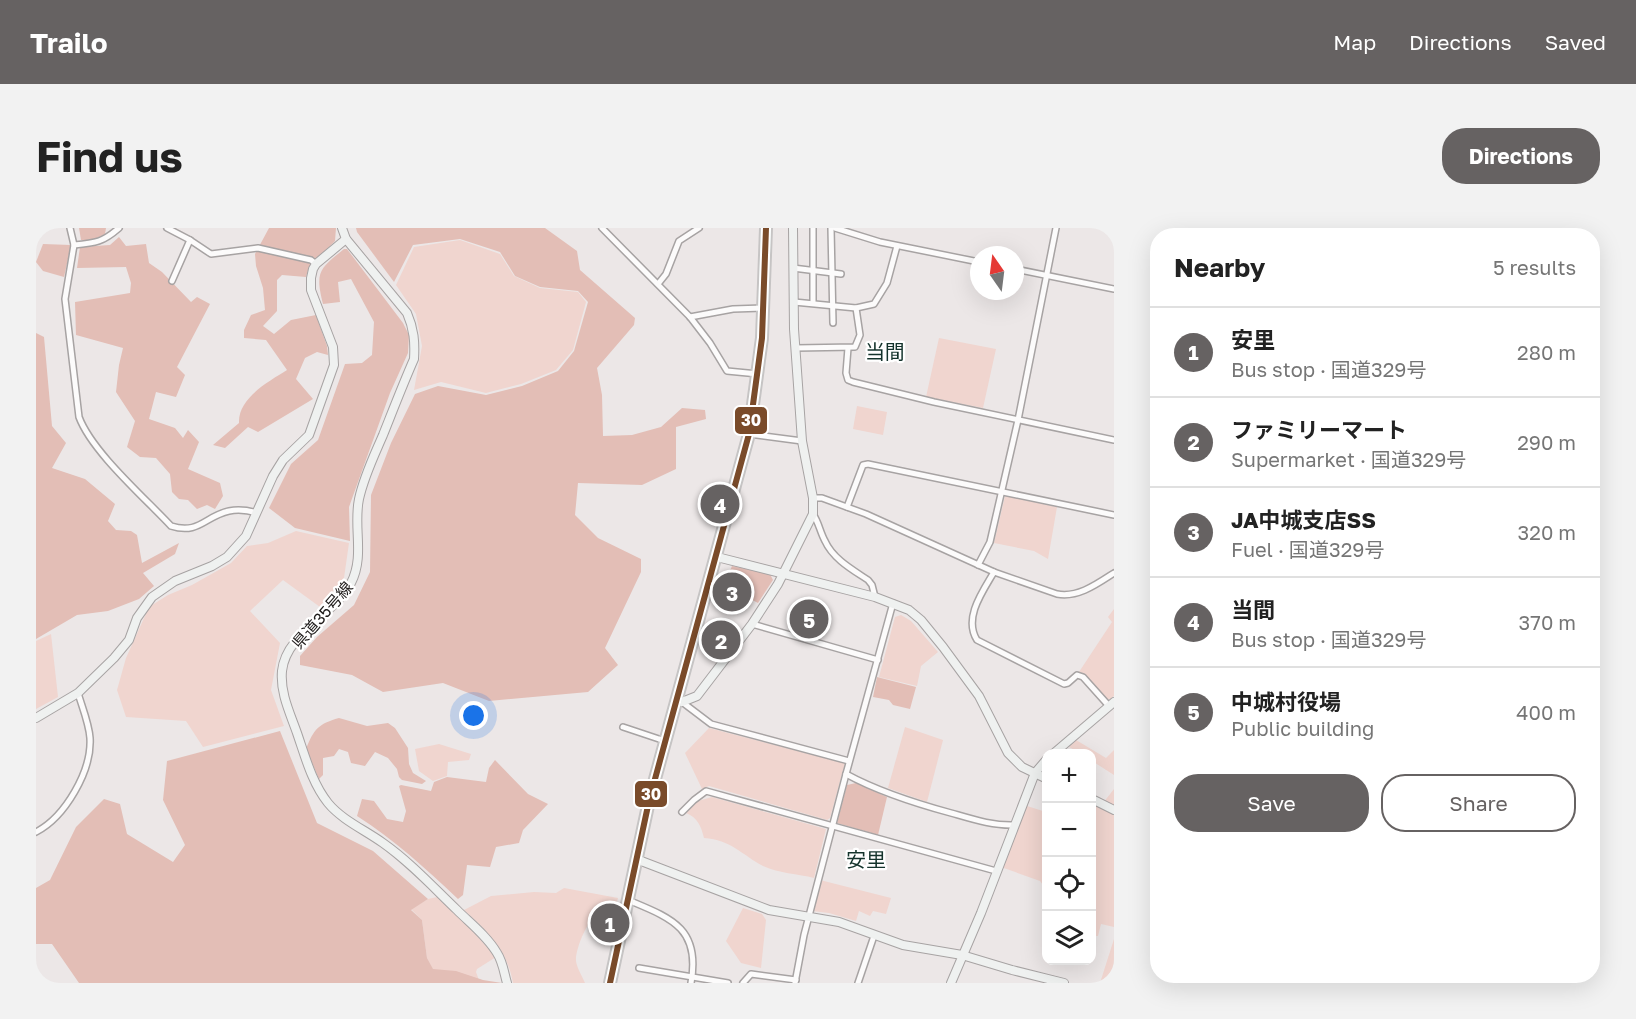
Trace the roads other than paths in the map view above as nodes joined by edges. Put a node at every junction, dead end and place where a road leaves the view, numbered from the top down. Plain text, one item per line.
1 (70, 228) edge
2 (119, 228) edge
3 (167, 228) edge
4 (342, 228) edge
5 (602, 228) edge
6 (699, 228) edge
7 (766, 228) edge
8 (793, 228) edge
9 (813, 228) edge
10 (833, 228) edge
11 (1056, 228) edge
12 (346, 239) junction
13 (190, 240) junction
14 (74, 245) junction
15 (897, 246) junction
16 (970, 260) edge
17 (316, 264) junction
18 (793, 268) junction
19 (812, 270) junction
20 (1024, 271) edge
21 (832, 273) junction
22 (841, 274) dead end
23 (1047, 275) junction
24 (172, 281) dead end
25 (658, 284) junction
26 (1114, 289) edge
27 (794, 302) junction
28 (813, 302) junction
29 (832, 305) junction
30 (763, 308) junction
31 (856, 308) junction
32 (690, 317) junction
33 (833, 323) dead end
34 (795, 348) junction
35 (848, 348) junction
36 (758, 374) junction
37 (1018, 420) junction
38 (749, 434) junction
39 (1114, 440) edge
40 (802, 441) junction
41 (1002, 492) junction
42 (813, 498) junction
43 (847, 507) junction
44 (257, 513) junction
45 (813, 514) junction
46 (1114, 515) edge
47 (717, 557) junction
48 (978, 565) junction
49 (994, 572) junction
50 (1114, 573) edge
51 (783, 574) junction
52 (875, 597) junction
53 (893, 603) junction
54 (752, 624) junction
55 (878, 660) junction
56 (78, 693) junction
57 (679, 701) junction
58 (1111, 704) edge
59 (36, 718) edge
60 (623, 727) dead end
61 (665, 741) junction
62 (1058, 749) edge
63 (849, 761) junction
64 (1042, 765) edge
65 (1035, 773) junction
66 (846, 774) junction
67 (1042, 776) edge
68 (1096, 801) edge
69 (1114, 810) edge
70 (682, 812) dead end
71 (1015, 825) junction
72 (832, 827) junction
73 (36, 832) edge
74 (636, 859) junction
75 (996, 871) junction
76 (628, 900) junction
77 (809, 917) junction
78 (874, 936) junction
79 (962, 955) junction
80 (639, 968) dead end
81 (692, 980) edge
82 (796, 981) edge
83 (507, 983) edge
84 (610, 983) edge
85 (728, 983) edge
86 (743, 983) edge
87 (858, 983) edge
88 (951, 983) edge
89 (1064, 983) edge

1 - 14 street
2 - 14 street
3 - 13 street
4 - 12 street, 県道35号線
5 - 25 street
6 - 25 street
7 - 30 highway
8 - 18 street
9 - 19 street
10 - 15 street
10 - 21 street
11 - 23 street
12 - 17 street
12 - 83 street, 県道35号線
13 - 17 street
13 - 24 street
14 - 44 street
15 - 16 street
15 - 31 street
17 - 44 street
18 - 19 street
18 - 27 street
19 - 21 street
19 - 28 street
20 - 23 street
21 - 22 street
21 - 29 street
23 - 26 street
23 - 37 street
25 - 32 street
27 - 28 street
27 - 34 street
28 - 29 street
29 - 31 street
29 - 33 street
30 - 32 street
30 - 36 highway
31 - 35 street
32 - 36 street
34 - 35 street
34 - 40 street
35 - 37 street
36 - 38 highway
37 - 39 street
37 - 41 street
38 - 40 street
38 - 47 highway
40 - 42 street
41 - 43 street
41 - 46 street
41 - 48 street
42 - 43 street
42 - 45 street
43 - 48 street
44 - 56 street
45 - 51 street
45 - 52 street
47 - 51 street
47 - 57 highway
48 - 49 street
49 - 50 street
49 - 58 street
51 - 52 street
51 - 54 street
52 - 53 street
53 - 55 street
53 - 65 street
54 - 55 street
54 - 57 street
55 - 63 street
56 - 59 street
56 - 73 street
57 - 61 highway
57 - 63 street
58 - 62 street
60 - 61 street
61 - 74 highway
63 - 66 street
64 - 65 street
65 - 67 street
65 - 71 street
66 - 71 street
66 - 72 street
68 - 69 street
70 - 72 street
71 - 75 street
72 - 75 street
72 - 77 street
74 - 76 highway
74 - 77 street
75 - 79 street
76 - 81 street
76 - 84 highway
77 - 78 street
77 - 82 street
78 - 79 street
78 - 87 street
79 - 88 street
79 - 89 street
80 - 81 street
81 - 85 street
82 - 86 street

